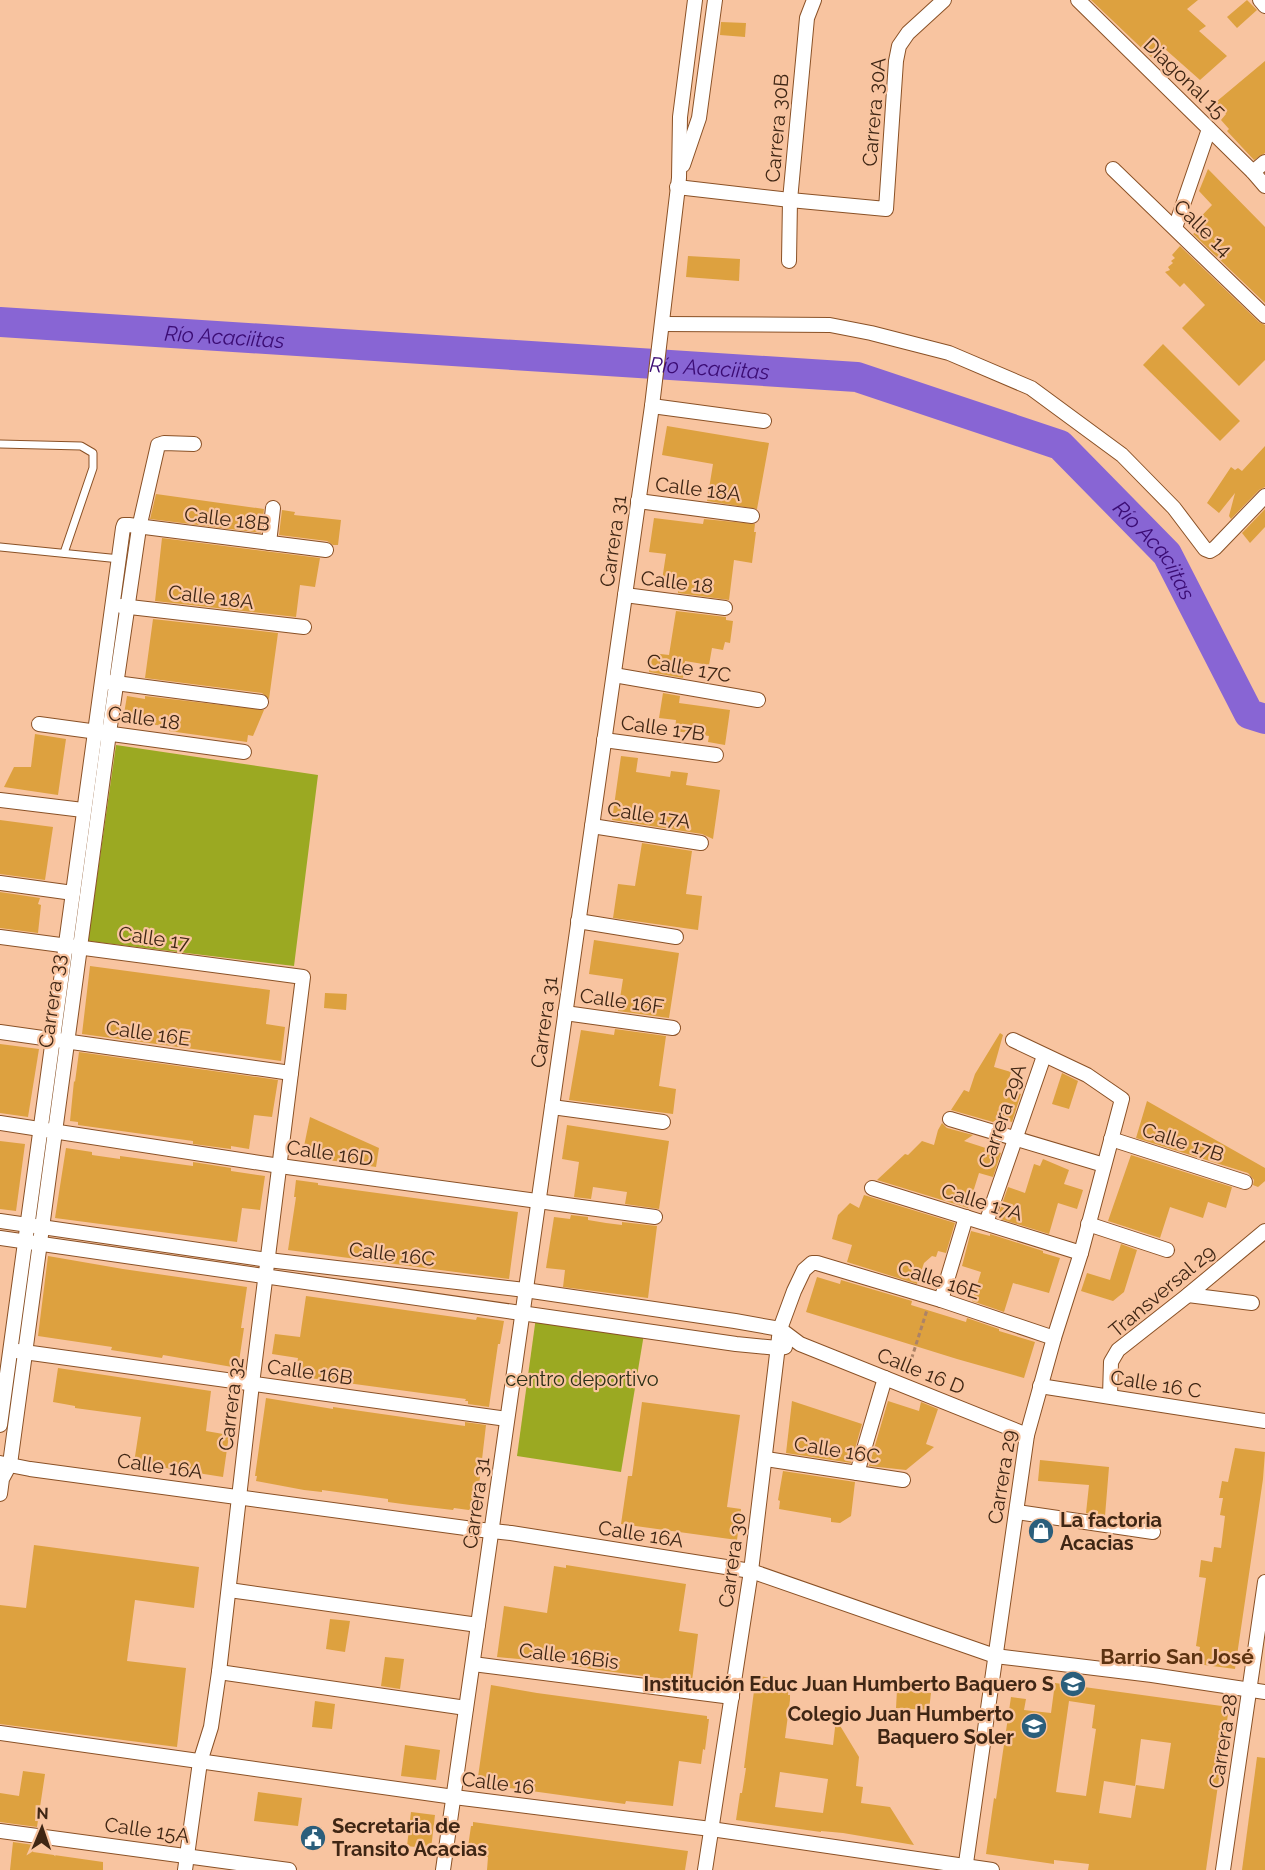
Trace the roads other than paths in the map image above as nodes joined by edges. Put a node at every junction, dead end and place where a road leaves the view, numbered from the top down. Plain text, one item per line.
1 (695, 0) edge
2 (715, 0) edge
3 (814, 0) edge
4 (944, 0) edge
5 (1078, 0) edge
6 (1260, 0) edge
7 (1265, 6) edge
8 (1209, 129) junction
9 (1265, 162) edge
10 (1113, 169) dead end
11 (1253, 172) junction
12 (678, 183) junction
13 (1265, 186) edge
14 (790, 200) junction
15 (1175, 228) junction
16 (789, 261) dead end
17 (1265, 316) edge
18 (662, 327) junction
19 (652, 406) junction
20 (764, 421) dead end
21 (0, 444) edge
22 (194, 444) dead end
23 (1265, 496) edge
24 (638, 501) junction
25 (273, 508) dead end
26 (752, 516) dead end
27 (124, 525) joint
28 (139, 528) junction
29 (269, 543) junction
30 (0, 547) edge
31 (326, 550) dead end
32 (64, 553) junction
33 (120, 559) junction
34 (625, 595) junction
35 (113, 605) junction
36 (128, 607) junction
37 (724, 608) dead end
38 (304, 627) dead end
39 (614, 675) junction
40 (102, 681) junction
41 (117, 684) junction
42 (758, 700) dead end
43 (261, 702) dead end
44 (39, 724) dead end
45 (102, 732) junction
46 (604, 740) junction
47 (244, 752) dead end
48 (716, 755) dead end
49 (0, 800) edge
50 (83, 810) junction
51 (592, 826) junction
52 (701, 843) dead end
53 (0, 883) edge
54 (73, 893) junction
55 (578, 921) junction
56 (0, 937) edge
57 (676, 937) dead end
58 (73, 947) junction
59 (303, 977) joint
60 (565, 1013) junction
61 (673, 1028) dead end
62 (0, 1032) edge
63 (60, 1040) junction
64 (1013, 1040) dead end
65 (1044, 1056) junction
66 (291, 1073) junction
67 (552, 1107) junction
68 (950, 1119) dead end
69 (663, 1122) dead end
70 (0, 1123) edge
71 (40, 1129) junction
72 (56, 1131) junction
73 (1014, 1138) junction
74 (1111, 1139) junction
75 (1104, 1165) junction
76 (280, 1166) junction
77 (1245, 1182) dead end
78 (872, 1188) dead end
79 (538, 1202) junction
80 (655, 1217) dead end
81 (966, 1217) junction
82 (0, 1221) edge
83 (986, 1223) junction
84 (1089, 1224) junction
85 (27, 1225) junction
86 (42, 1227) junction
87 (1265, 1231) edge
88 (0, 1238) edge
89 (26, 1242) junction
90 (41, 1244) junction
91 (1167, 1250) dead end
92 (1081, 1253) junction
93 (268, 1260) junction
94 (812, 1263) joint
95 (267, 1276) junction
96 (525, 1290) junction
97 (1188, 1295) junction
98 (936, 1299) junction
99 (1252, 1303) dead end
100 (524, 1313) junction
101 (780, 1329) junction
102 (1054, 1338) junction
103 (800, 1344) junction
104 (778, 1348) junction
105 (4, 1349) edge
106 (25, 1352) junction
107 (885, 1378) junction
108 (252, 1384) junction
109 (1040, 1386) junction
110 (1110, 1396) junction
111 (507, 1419) junction
112 (1265, 1421) edge
113 (0, 1425) edge
114 (1027, 1435) junction
115 (766, 1459) junction
116 (3, 1470) edge
117 (857, 1473) junction
118 (903, 1480) dead end
119 (0, 1494) edge
120 (241, 1496) junction
121 (1017, 1512) junction
122 (491, 1531) junction
123 (1153, 1532) dead end
124 (751, 1570) junction
125 (1265, 1582) edge
126 (229, 1590) junction
127 (478, 1625) junction
128 (995, 1656) junction
129 (473, 1664) junction
130 (219, 1672) junction
131 (1251, 1690) junction
132 (1265, 1692) edge
133 (732, 1697) junction
134 (466, 1708) junction
135 (0, 1733) edge
136 (200, 1762) junction
137 (454, 1797) junction
138 (711, 1830) junction
139 (0, 1831) edge
140 (187, 1855) junction
141 (965, 1868) edge
142 (185, 1870) edge
143 (289, 1870) edge
144 (443, 1870) edge
145 (705, 1870) edge
146 (992, 1870) edge
147 (1223, 1870) edge

1 - 12 street, Carrera 31
2 - 12 street, Carrera 31
3 - 14 street, Carrera 30B
4 - 14 street, Carrera 30A
5 - 8 street, Diagonal 15
6 - 7 street
8 - 11 street, Diagonal 15
8 - 15 street
9 - 11 street
10 - 15 street, Calle 14
11 - 13 street, Diagonal 15
12 - 14 street
12 - 18 street, Carrera 31
14 - 16 street, Carrera 30B
15 - 17 street, Calle 14
18 - 19 street, Carrera 31
18 - 23 street
19 - 20 street
19 - 24 street, Carrera 31
21 - 32 lane
22 - 28 street, Carrera 33
24 - 26 street, Calle 18A
24 - 34 street, Carrera 31
25 - 29 street
27 - 28 street, Calle 18B
27 - 33 street, Carrera 33
28 - 29 street, Calle 18B
28 - 36 street, Carrera 33
29 - 31 street, Calle 18B
30 - 32 lane
32 - 33 lane
33 - 35 street, Carrera 33
34 - 37 street, Calle 18
34 - 39 street, Carrera 31
35 - 36 street, Calle 18A
35 - 40 street, Carrera 33
36 - 38 street, Calle 18A
36 - 41 street, Carrera 33
39 - 42 street, Calle 17C
39 - 46 street, Carrera 31
40 - 41 street
40 - 45 street, Carrera 33
41 - 43 street
41 - 45 street, Carrera 33
44 - 45 street, Calle 18
45 - 47 street, Calle 18
45 - 50 street, Carrera 33
45 - 58 street, Carrera 33
46 - 48 street, Calle 17B
46 - 51 street, Carrera 31
49 - 50 street
50 - 54 street, Carrera 33
51 - 52 street, Calle 17A
51 - 55 street, Carrera 31
53 - 54 street
54 - 58 street, Carrera 33
55 - 57 street
55 - 60 street, Carrera 31
56 - 58 street, Calle 17
58 - 59 street, Calle 17
58 - 63 street, Carrera 33
59 - 66 street, Carrera 32
60 - 61 street, Calle 16F
60 - 67 street, Carrera 31
62 - 63 street, Calle 16E
63 - 66 street, Calle 16E
63 - 71 street, Carrera 33
63 - 72 street, Carrera 33
64 - 65 street
65 - 73 street, Carrera 29A
65 - 74 street, Carrera 29
66 - 76 street, Carrera 32
67 - 69 street
67 - 79 street, Carrera 31
68 - 73 street
70 - 71 street, Calle 16D
71 - 72 street, Calle 16D
71 - 85 street, Carrera 33
72 - 76 street, Calle 16D
72 - 86 street, Carrera 33
73 - 75 street
73 - 83 street, Carrera 29A
74 - 75 street, Carrera 29
74 - 77 street, Calle 17B
75 - 84 street, Carrera 29
76 - 79 street, Calle 16D
76 - 93 street, Carrera 32
78 - 81 street, Calle 17A
79 - 80 street, Calle 16D
79 - 96 street, Carrera 31
81 - 83 street, Calle 17A
81 - 98 street
82 - 85 street, Calle 16C
83 - 92 street, Calle 17A
84 - 91 street
84 - 92 street, Carrera 29
85 - 86 street, Calle 16C
85 - 89 street, Carrera 33
86 - 90 street, Carrera 33
86 - 93 street, Calle 16C
87 - 97 street, Transversal 29
88 - 89 street, Calle 16C
89 - 90 street, Calle 16C
89 - 105 street, Carrera 33
90 - 95 street, Calle 16C
90 - 106 street, Carrera 33
92 - 102 street, Carrera 29
93 - 95 street, Carrera 32
93 - 96 street, Calle 16C
94 - 98 street, Calle 16E
94 - 101 street, Carrera 30
95 - 100 street, Calle 16C
95 - 108 street, Carrera 32
96 - 100 street, Carrera 31
96 - 101 street, Calle 16C
97 - 99 street
97 - 110 street, Transversal 29
98 - 102 street, Calle 16E
100 - 104 street, Calle 16C
100 - 111 street, Carrera 31
101 - 103 street, Calle 16 D
101 - 104 street, Carrera 30
102 - 109 street, Carrera 29
103 - 104 street
103 - 107 street, Calle 16 D
104 - 115 street, Carrera 30
105 - 106 street, Calle 16B
105 - 113 street, Carrera 33
106 - 108 street, Calle 16B
106 - 116 street, Carrera 33
107 - 114 street, Calle 16 D
107 - 117 street
108 - 111 street, Calle 16B
108 - 120 street, Carrera 32
109 - 110 street, Calle 16 C
109 - 114 street, Carrera 29
110 - 112 street, Calle 16 C
111 - 122 street, Carrera 31
114 - 121 street, Carrera 29
115 - 117 street, Calle 16C
115 - 124 street, Carrera 30
116 - 119 street, Carrera 33
116 - 120 street, Calle 16A
117 - 118 street, Calle 16C
120 - 122 street, Calle 16A
120 - 126 street, Carrera 32
121 - 123 street
121 - 128 street, Carrera 29
122 - 124 street, Calle 16A
122 - 127 street, Carrera 31
124 - 128 street, Calle 16A
124 - 133 street, Carrera 30
125 - 131 street, Carrera 28
126 - 127 street
126 - 130 street, Carrera 32
127 - 129 street, Carrera 31
128 - 131 street, Calle 16A
128 - 141 street, Carrera 29
129 - 133 street, Calle 16Bis
129 - 134 street, Carrera 31
130 - 134 street
130 - 136 street, Carrera 32
131 - 132 street, Calle 16A
131 - 147 street, Carrera 28
133 - 138 street, Carrera 30
134 - 137 street, Carrera 31
135 - 136 street, Calle 16
136 - 137 street, Calle 16
136 - 140 street, Carrera 32
137 - 138 street, Calle 16
137 - 144 street, Carrera 31
138 - 141 street, Calle 16
138 - 145 street, Carrera 30
139 - 140 street, Calle 15A
140 - 142 street, Carrera 32
140 - 143 street, Calle 15A
141 - 146 street, Calle 16

